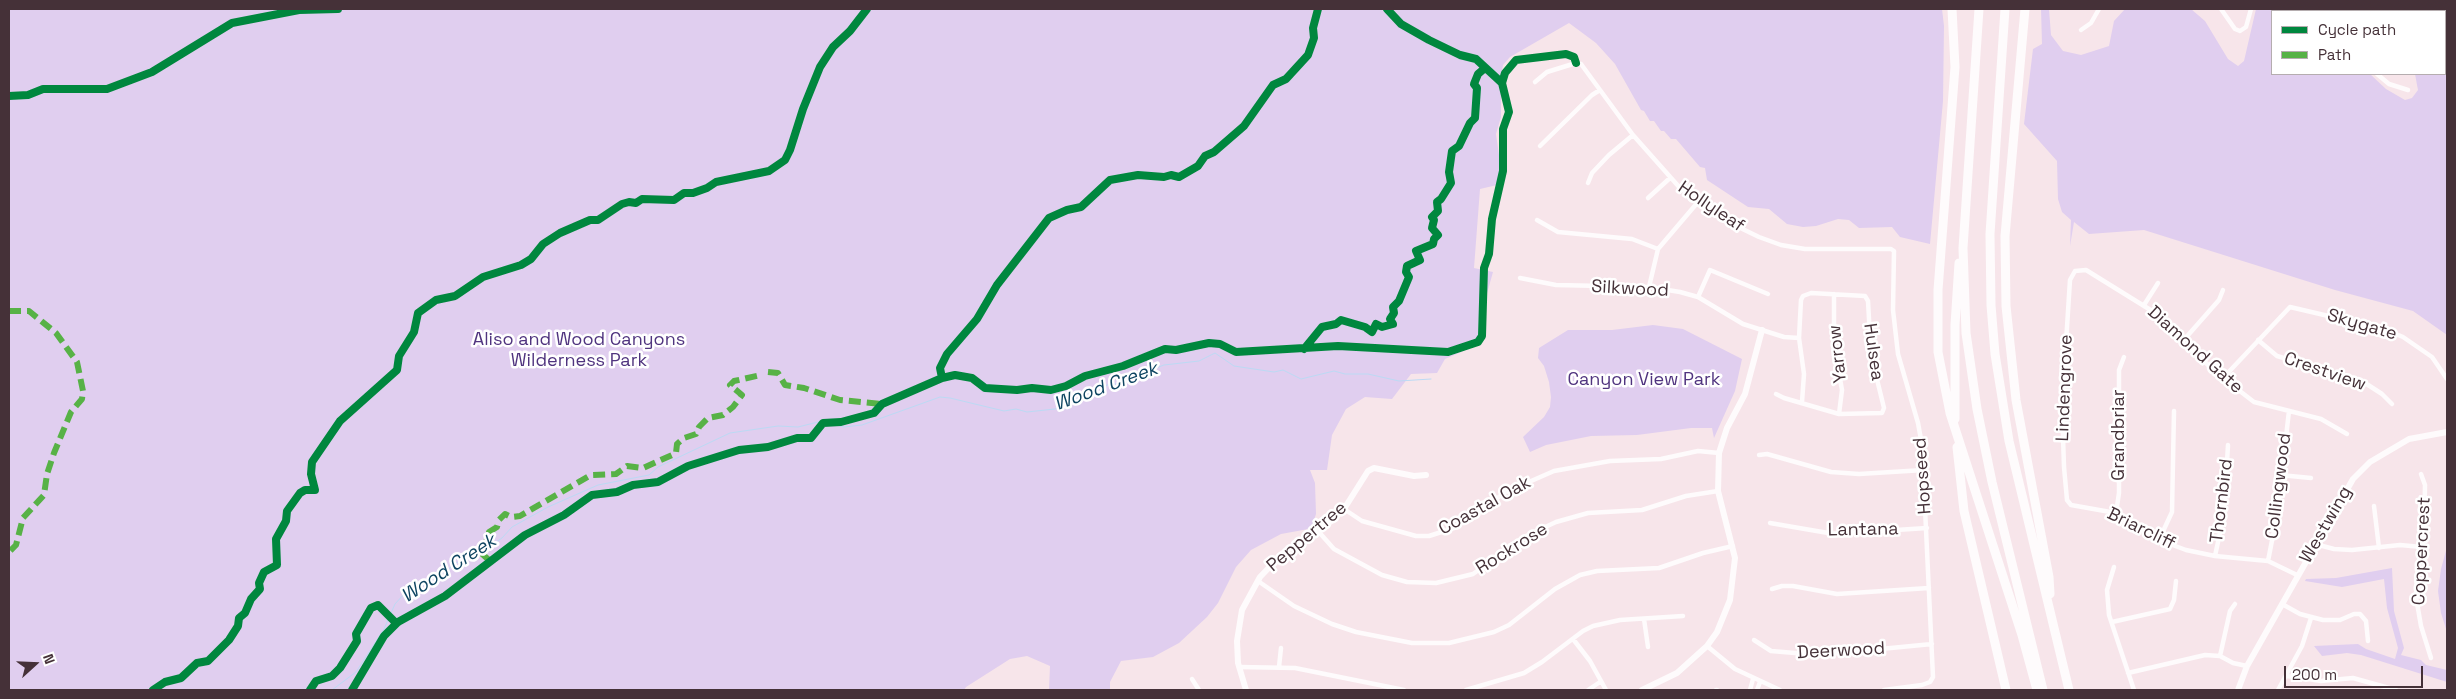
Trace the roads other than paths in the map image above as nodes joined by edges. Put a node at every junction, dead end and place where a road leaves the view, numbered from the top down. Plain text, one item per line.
1 (1952, 9) edge
2 (1979, 9) edge
3 (2005, 9) edge
4 (2025, 9) edge
5 (2098, 9) edge
6 (2221, 9) edge
7 (2251, 9) edge
8 (2368, 9) edge
9 (2350, 10) edge
10 (2081, 30) dead end
11 (2378, 75) edge
12 (1535, 82) dead end
13 (1600, 90) junction
14 (2408, 90) dead end
15 (1633, 135) junction
16 (1540, 146) dead end
17 (1670, 178) junction
18 (1588, 183) dead end
19 (1648, 198) dead end
20 (1698, 202) junction
21 (1537, 220) dead end
22 (1963, 248) junction
23 (1658, 249) junction
24 (2075, 271) joint
25 (1895, 273) joint
26 (1520, 278) dead end
27 (2158, 283) dead end
28 (1650, 287) junction
29 (2223, 290) dead end
30 (1768, 294) dead end
31 (1834, 294) junction
32 (1698, 297) junction
33 (2144, 305) junction
34 (1762, 330) junction
35 (1799, 338) junction
36 (2258, 340) junction
37 (2182, 342) junction
38 (2124, 357) dead end
39 (2223, 378) junction
40 (2447, 379) edge
41 (1776, 394) dead end
42 (1802, 402) junction
43 (2392, 404) dead end
44 (2174, 411) dead end
45 (2289, 411) junction
46 (1839, 414) junction
47 (2447, 432) edge
48 (2347, 434) dead end
49 (2228, 445) dead end
50 (1720, 453) junction
51 (1759, 455) dead end
52 (1924, 470) junction
53 (1426, 474) dead end
54 (2421, 474) dead end
55 (2280, 475) junction
56 (2312, 478) dead end
57 (1718, 491) junction
58 (2070, 505) joint
59 (2374, 506) dead end
60 (1344, 508) junction
61 (2116, 513) junction
62 (1770, 523) dead end
63 (1927, 528) junction
64 (1318, 531) junction
65 (2159, 540) junction
66 (2316, 544) junction
67 (1733, 546) junction
68 (2422, 547) junction
69 (2379, 548) junction
70 (2216, 556) junction
71 (2268, 562) junction
72 (2114, 567) dead end
73 (2297, 575) junction
74 (1258, 581) junction
75 (2176, 581) dead end
76 (1929, 588) junction
77 (1772, 589) dead end
78 (2235, 604) dead end
79 (2282, 604) junction
80 (2050, 612) junction
81 (1683, 616) dead end
82 (2311, 618) junction
83 (1644, 619) junction
84 (2112, 622) junction
85 (1573, 639) junction
86 (1754, 640) dead end
87 (2368, 641) dead end
88 (1932, 644) junction
89 (1707, 646) junction
90 (1648, 647) dead end
91 (1281, 648) dead end
92 (2220, 656) junction
93 (2431, 658) dead end
94 (2247, 666) junction
95 (1239, 667) junction
96 (1278, 667) junction
97 (2128, 673) junction
98 (2287, 676) junction
99 (1192, 679) dead end
100 (1753, 679) junction
101 (1600, 682) junction
102 (1760, 682) junction
103 (1199, 690) edge
104 (1246, 690) edge
105 (1404, 690) edge
106 (1469, 690) edge
107 (1588, 690) edge
108 (1606, 690) edge
109 (1642, 690) edge
110 (1750, 690) edge
111 (1757, 690) edge
112 (1780, 690) edge
113 (1884, 690) edge
114 (2006, 690) edge
115 (2037, 690) edge
116 (2043, 690) edge
117 (2069, 690) edge
118 (2134, 690) edge
119 (2238, 690) edge
120 (2278, 690) edge
121 (2396, 690) edge

1 - 115 highway
2 - 22 highway
3 - 80 highway
4 - 80 highway
5 - 10 street
6 - 7 street
8 - 9 street
11 - 14 street
12 - 13 street, Hollyleaf
13 - 15 street, Hollyleaf
13 - 16 street
15 - 17 street, Hollyleaf
15 - 18 street
17 - 19 street
17 - 20 street, Hollyleaf
20 - 23 street
20 - 25 street, Hollyleaf
21 - 23 street
22 - 114 highway
22 - 116 highway
23 - 28 street
24 - 33 street, Diamond Gate
24 - 58 street, Lindengrove
25 - 52 street, Hopseed
26 - 28 street, Silkwood
27 - 33 street
28 - 32 street, Silkwood
29 - 37 street
30 - 32 street
31 - 35 street
31 - 46 street, Yarrow
31 - 46 street, Hulsea
32 - 34 street, Silkwood
33 - 37 street, Diamond Gate
34 - 35 street, Silkwood
34 - 50 street
35 - 42 street
36 - 39 street
36 - 40 street, Skygate
36 - 43 street, Crestview
37 - 39 street, Diamond Gate
38 - 61 street, Grandbriar
39 - 45 street, Diamond Gate
41 - 42 street
42 - 46 street
44 - 65 street
45 - 48 street, Diamond Gate
45 - 55 street, Collingwood
47 - 66 street, Westwing
49 - 70 street, Thornbird
50 - 57 street
50 - 60 street, Coastal Oak
51 - 52 street
52 - 63 street, Hopseed
53 - 60 street, Peppertree
54 - 68 street, Coppercrest
55 - 56 street
55 - 71 street, Collingwood
57 - 64 street, Rockrose
57 - 67 street
58 - 61 street, Briarcliff
59 - 69 street
60 - 64 street, Peppertree
61 - 65 street, Briarcliff
62 - 63 street, Lantana
63 - 76 street, Hopseed
64 - 74 street, Peppertree
65 - 70 street, Briarcliff
66 - 69 street
66 - 73 street, Westwing
67 - 74 street
67 - 89 street
68 - 69 street
68 - 93 street, Coppercrest
70 - 71 street, Briarcliff
71 - 73 street, Briarcliff
72 - 84 street
73 - 79 street, Westwing
74 - 95 street, Peppertree
75 - 84 street
76 - 77 street
76 - 88 street, Hopseed
78 - 92 street
79 - 82 street
79 - 94 street, Westwing
80 - 117 highway
81 - 83 street
82 - 87 street
82 - 98 street
83 - 85 street
83 - 90 street
84 - 97 street
85 - 101 street
85 - 106 street
86 - 88 street, Deerwood
88 - 113 street, Hopseed
89 - 100 street
89 - 109 street
91 - 96 street
92 - 94 street
92 - 97 street
94 - 119 street, Westwing
95 - 96 street
95 - 104 street, Peppertree
96 - 105 street
97 - 118 street
98 - 120 street
98 - 121 street
99 - 103 street
100 - 102 street
100 - 110 street
101 - 107 street
101 - 108 street
102 - 111 street
102 - 112 street

